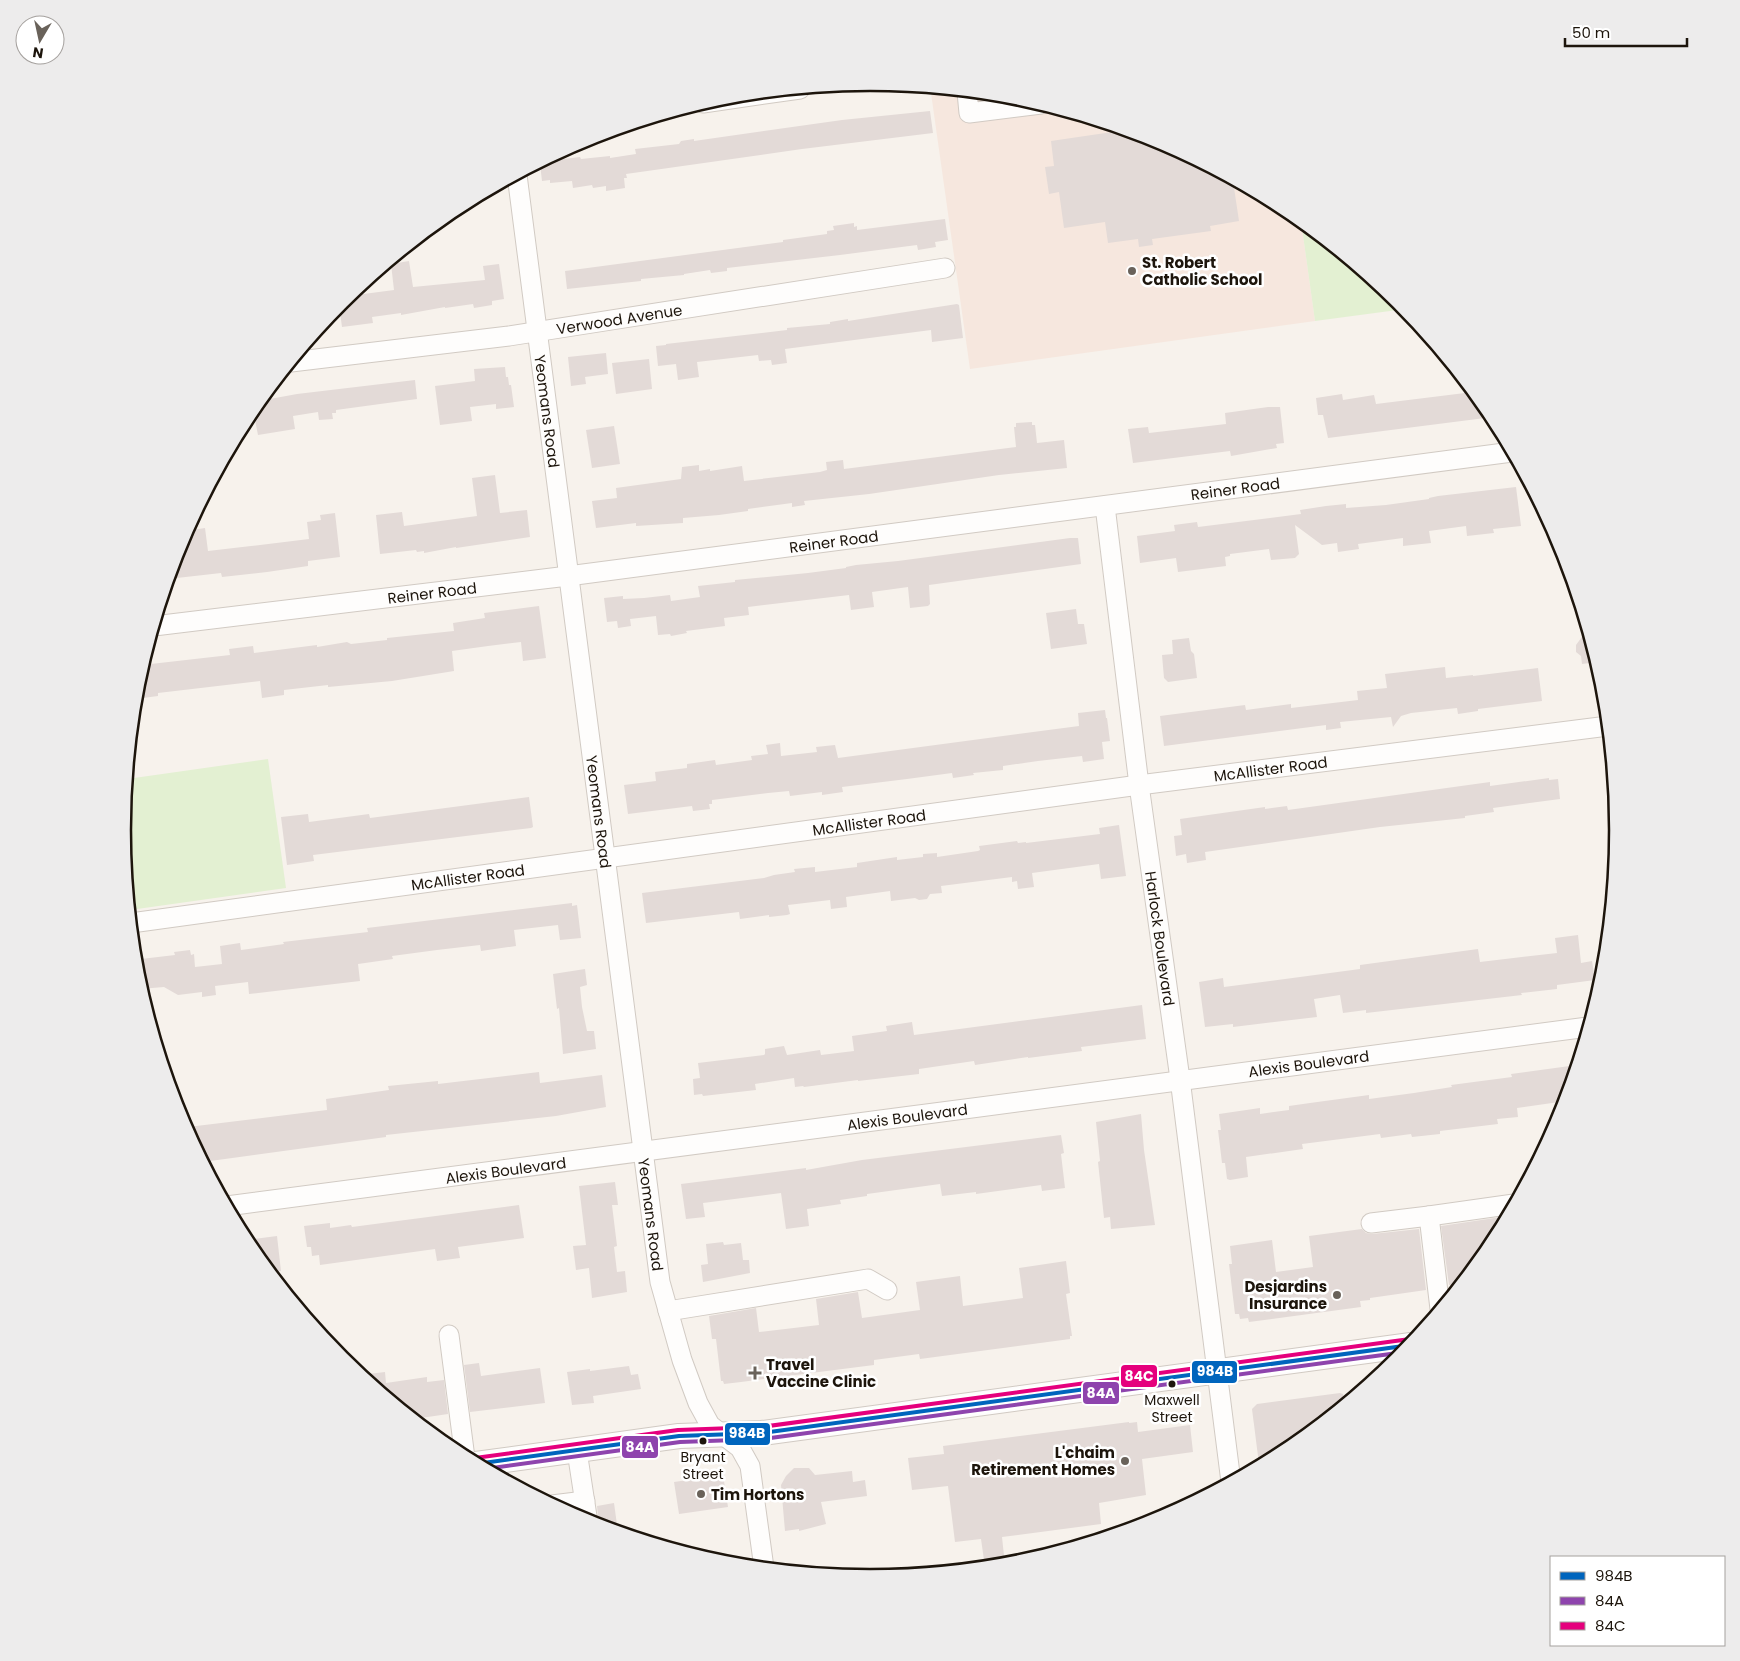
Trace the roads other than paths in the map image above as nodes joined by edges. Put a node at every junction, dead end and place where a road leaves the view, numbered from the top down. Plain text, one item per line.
1 (968, 98) edge
2 (1021, 107) edge
3 (518, 181) edge
4 (946, 268) dead end
5 (536, 332) junction
6 (299, 361) edge
7 (1505, 453) edge
8 (1105, 506) junction
9 (568, 576) junction
10 (160, 625) edge
11 (1602, 727) edge
12 (1139, 785) junction
13 (606, 859) junction
14 (137, 922) edge
15 (1582, 1028) edge
16 (1180, 1079) junction
17 (643, 1153) junction
18 (233, 1205) edge
19 (1507, 1205) edge
20 (1428, 1216) junction
21 (1370, 1223) dead end
22 (887, 1290) dead end
23 (1439, 1302) edge
24 (668, 1311) junction
25 (449, 1335) dead end
26 (1399, 1347) edge
27 (1218, 1372) junction
28 (723, 1434) junction
29 (464, 1448) edge
30 (577, 1451) junction
31 (487, 1463) edge
32 (1230, 1476) edge
33 (585, 1501) junction
34 (565, 1503) edge
35 (587, 1513) edge
36 (763, 1561) edge

1 - 2 street
3 - 5 street, Yeomans Road
4 - 5 street, Verwood Avenue
5 - 6 street, Verwood Avenue
5 - 9 street, Yeomans Road
7 - 8 street, Reiner Road
8 - 9 street, Reiner Road
8 - 12 street, Harlock Boulevard
9 - 10 street, Reiner Road
9 - 13 street, Yeomans Road
11 - 12 street, McAllister Road
12 - 13 street, McAllister Road
12 - 16 street, Harlock Boulevard
13 - 14 street, McAllister Road
13 - 17 street, Yeomans Road
15 - 16 street, Alexis Boulevard
16 - 17 street, Alexis Boulevard
16 - 27 street, Harlock Boulevard
17 - 18 street, Alexis Boulevard
17 - 24 street, Yeomans Road
19 - 20 street
20 - 21 street
20 - 23 street
22 - 24 street
24 - 28 street, Yeomans Road
25 - 29 street
26 - 27 main road
27 - 28 main road
27 - 32 street
28 - 30 main road
28 - 36 street
30 - 31 main road
30 - 33 street
33 - 34 street
33 - 35 street

